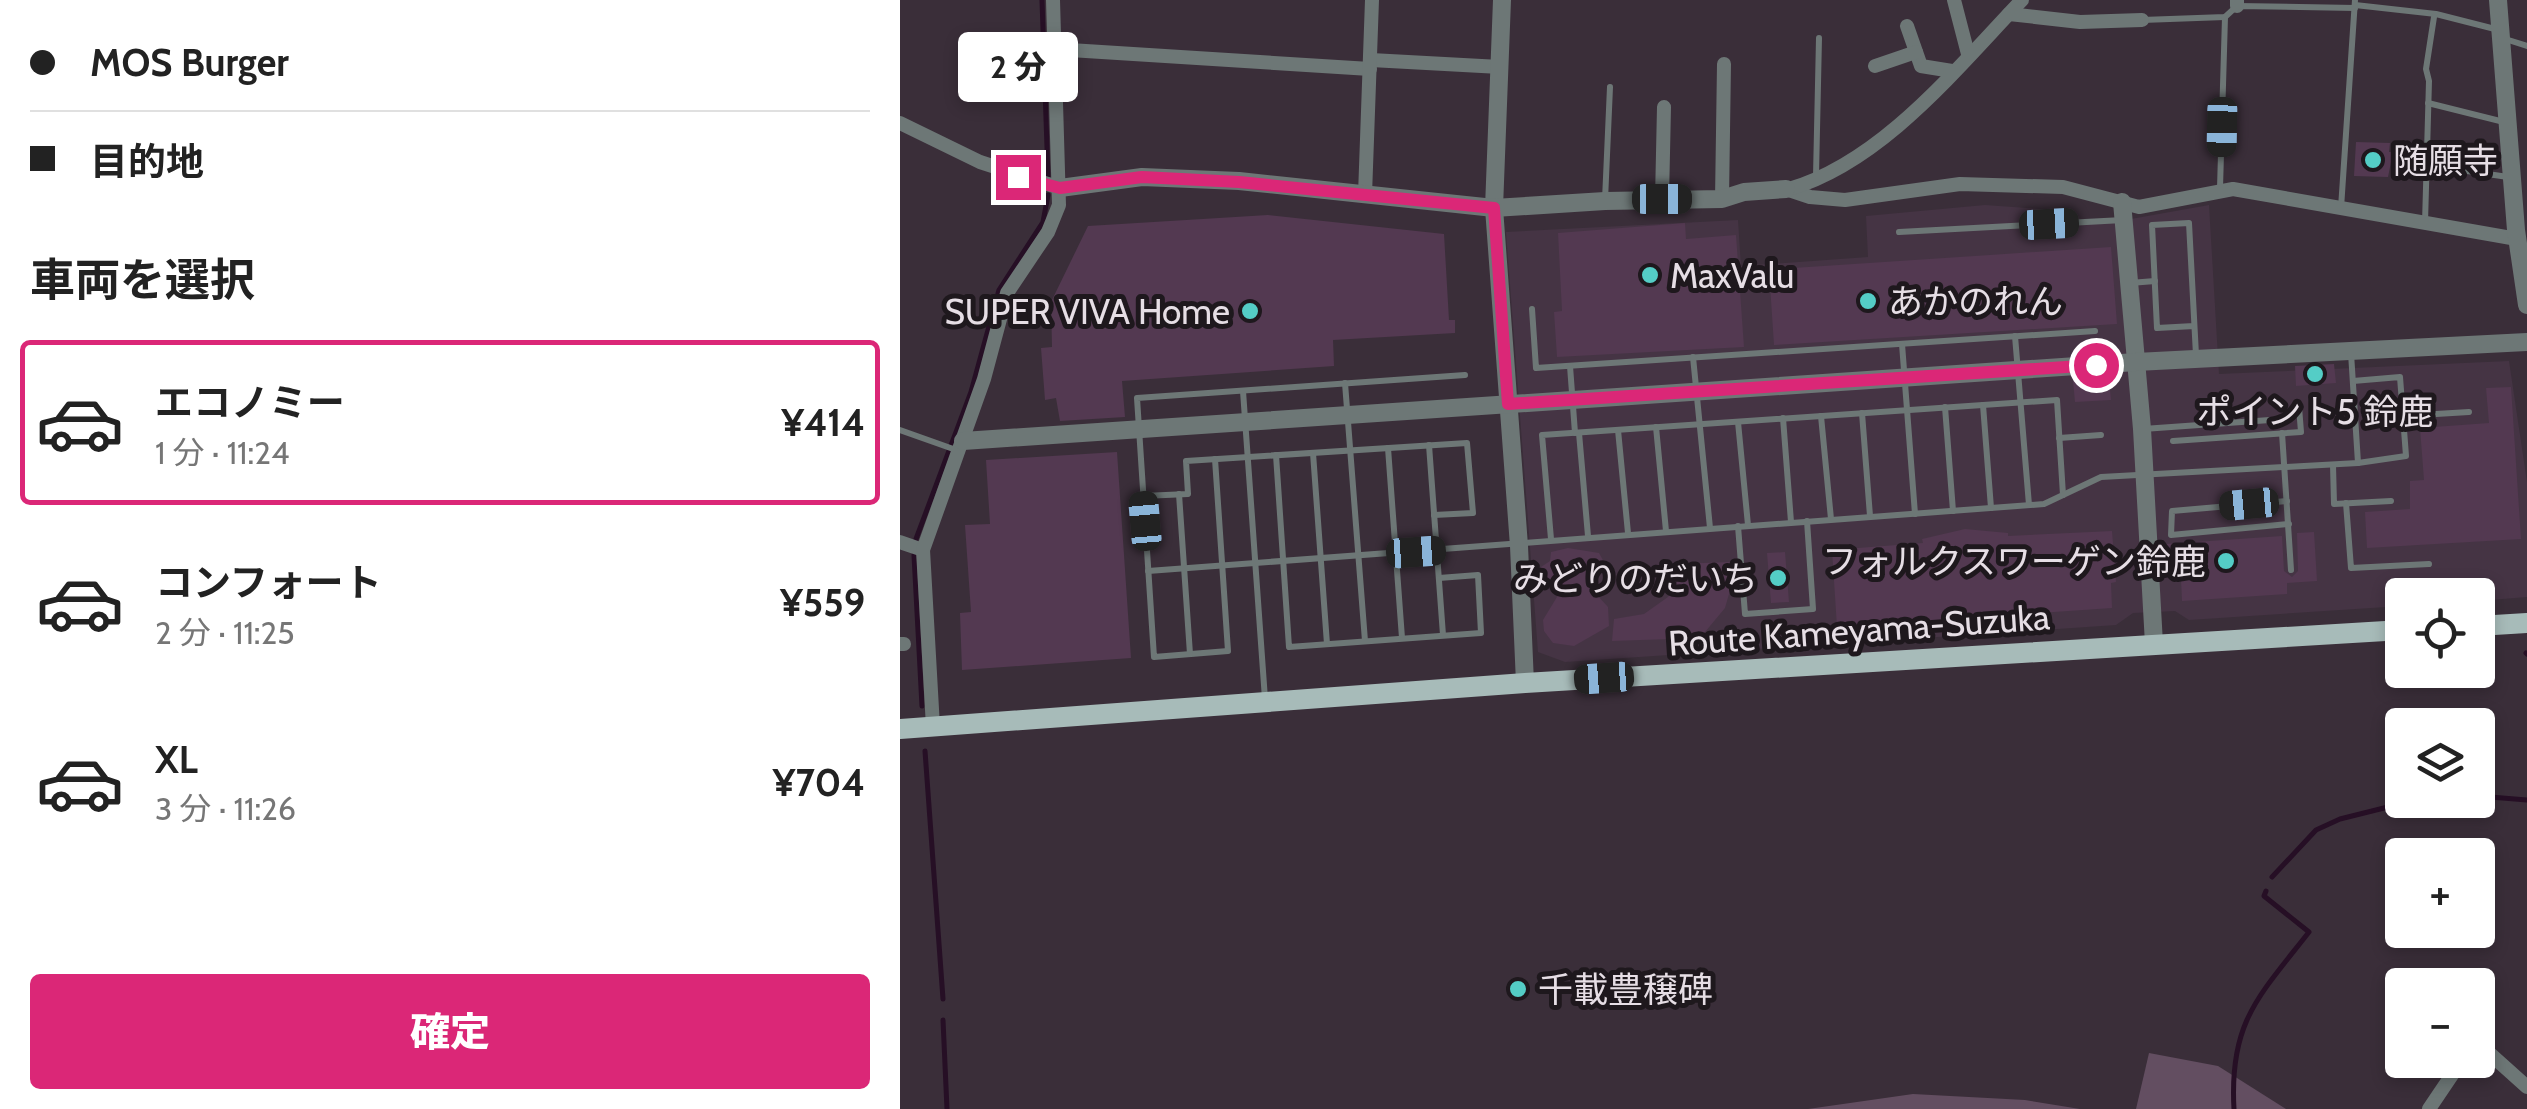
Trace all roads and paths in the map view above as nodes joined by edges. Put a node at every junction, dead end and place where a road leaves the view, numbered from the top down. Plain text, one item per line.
1 (1053, 0) edge
2 (1372, 0) edge
3 (1502, 0) edge
4 (1954, 0) edge
5 (2022, 0) edge
6 (2498, 0) edge
7 (2237, 3) edge
8 (2355, 4) edge
9 (2009, 14) junction
10 (2434, 17) junction
11 (2225, 18) junction
12 (2142, 20) joint
13 (1906, 26) dead end
14 (2500, 34) junction
15 (1818, 38) dead end
16 (2527, 46) edge
17 (1054, 49) junction
18 (1916, 52) junction
19 (1968, 54) junction
20 (1370, 64) junction
21 (1724, 64) dead end
22 (1875, 66) dead end
23 (1500, 67) junction
24 (1952, 71) junction
25 (1610, 87) dead end
26 (2428, 104) junction
27 (1664, 107) dead end
28 (2507, 123) junction
29 (900, 124) edge
30 (2426, 165) junction
31 (2512, 177) junction
32 (1816, 181) junction
33 (1060, 188) junction
34 (1786, 190) junction
35 (2220, 190) junction
36 (1365, 195) junction
37 (1662, 199) junction
38 (1606, 200) junction
39 (1722, 200) junction
40 (1494, 208) junction
41 (2341, 209) junction
42 (2123, 211) junction
43 (2425, 223) junction
44 (1900, 232) dead end
45 (2520, 233) edge
46 (2155, 281) junction
47 (2129, 284) junction
48 (2527, 300) edge
49 (1532, 309) dead end
50 (2194, 326) junction
51 (2095, 331) dead end
52 (2015, 336) junction
53 (2527, 342) edge
54 (1902, 344) junction
55 (2351, 352) junction
56 (1693, 358) junction
57 (2136, 362) junction
58 (2199, 363) junction
59 (1570, 366) junction
60 (2018, 370) junction
61 (1465, 375) dead end
62 (1904, 378) junction
63 (2353, 381) junction
64 (1345, 383) junction
65 (1243, 391) junction
66 (1696, 392) junction
67 (1573, 400) junction
68 (2020, 402) junction
69 (1508, 404) junction
70 (1983, 405) junction
71 (2299, 406) dead end
72 (1944, 407) junction
73 (1907, 410) junction
74 (2469, 412) dead end
75 (1862, 413) junction
76 (1822, 416) junction
77 (2403, 416) junction
78 (1348, 417) junction
79 (1783, 418) junction
80 (2270, 420) dead end
81 (1246, 422) junction
82 (1738, 422) junction
83 (1700, 424) junction
84 (1656, 427) junction
85 (2142, 429) junction
86 (900, 430) edge
87 (1139, 430) junction
88 (1618, 430) junction
89 (1577, 433) junction
90 (2282, 433) junction
91 (2102, 434) dead end
92 (2060, 438) junction
93 (2173, 440) dead end
94 (1429, 445) junction
95 (956, 447) junction
96 (1388, 448) junction
97 (1351, 450) junction
98 (1313, 453) junction
99 (1276, 455) junction
100 (1249, 457) junction
101 (1215, 459) junction
102 (2358, 464) junction
103 (2332, 465) junction
104 (2284, 468) junction
105 (2146, 477) junction
106 (1179, 494) junction
107 (2063, 495) junction
108 (1143, 496) junction
109 (2288, 501) junction
110 (2391, 501) dead end
111 (2346, 503) junction
112 (2029, 506) junction
113 (1991, 508) junction
114 (1953, 511) junction
115 (1915, 514) junction
116 (1434, 516) junction
117 (1870, 516) junction
118 (1830, 520) junction
119 (1806, 521) junction
120 (1792, 522) junction
121 (2288, 524) junction
122 (1748, 525) junction
123 (1738, 526) junction
124 (1710, 528) junction
125 (1666, 531) junction
126 (1628, 534) junction
127 (1588, 536) junction
128 (1551, 539) junction
129 (900, 542) edge
130 (1519, 546) junction
131 (923, 550) junction
132 (1437, 551) junction
133 (1396, 554) junction
134 (1359, 556) junction
135 (1320, 559) junction
136 (1283, 562) junction
137 (1256, 564) junction
138 (2429, 564) dead end
139 (1222, 566) junction
140 (1184, 568) junction
141 (2291, 570) dead end
142 (1148, 571) junction
143 (1439, 578) junction
144 (2527, 623) edge
145 (2495, 625) edge
146 (2385, 631) edge
147 (1443, 636) junction
148 (1402, 638) junction
149 (1365, 641) junction
150 (1327, 644) junction
151 (2154, 644) junction
152 (1190, 654) junction
153 (1525, 683) junction
154 (1266, 702) junction
155 (932, 727) junction
156 (900, 729) edge
157 (2495, 1057) edge
158 (2450, 1078) edge
159 (2527, 1086) edge
160 (2429, 1109) edge

1 - 17 street
2 - 20 street
3 - 23 street
4 - 19 street
5 - 9 street
6 - 14 street
7 - 8 lane
7 - 11 lane
8 - 10 lane
8 - 41 lane
9 - 12 street
9 - 19 street
10 - 14 lane
10 - 26 lane
11 - 12 lane
11 - 35 lane
13 - 18 street
14 - 16 lane
14 - 28 street
15 - 32 lane
17 - 20 street
17 - 33 street
18 - 22 street
18 - 24 street
19 - 24 street
20 - 23 street
20 - 36 street
21 - 39 street
23 - 40 street
24 - 32 street
25 - 38 lane
26 - 28 lane
26 - 30 lane
27 - 37 street
28 - 31 street
29 - 33 street
30 - 31 lane
30 - 43 lane
31 - 45 street
32 - 34 street
33 - 36 street
33 - 95 street
34 - 39 street
34 - 42 street
35 - 41 street
35 - 42 street
36 - 40 street
37 - 38 street
37 - 39 street
38 - 40 street
40 - 69 street
41 - 43 street
42 - 44 lane
42 - 47 street
43 - 45 street
45 - 48 street
46 - 47 lane
46 - 50 lane
46 - 50 lane
47 - 57 street
49 - 59 lane
50 - 58 lane
51 - 52 lane
52 - 54 lane
52 - 60 lane
53 - 55 street
54 - 56 lane
54 - 62 lane
55 - 58 street
55 - 63 lane
56 - 59 lane
56 - 66 lane
57 - 58 street
57 - 60 street
57 - 85 street
59 - 67 lane
60 - 62 street
60 - 68 lane
61 - 64 lane
62 - 66 street
62 - 73 lane
63 - 77 lane
63 - 102 lane
64 - 65 lane
64 - 78 lane
65 - 81 lane
65 - 87 lane
66 - 67 street
66 - 83 lane
67 - 69 street
67 - 89 lane
68 - 70 lane
68 - 92 lane
68 - 112 lane
69 - 78 street
69 - 130 street
70 - 72 lane
70 - 113 lane
71 - 90 lane
72 - 73 lane
72 - 114 lane
73 - 75 lane
73 - 115 lane
74 - 77 lane
75 - 76 lane
75 - 117 lane
76 - 79 lane
76 - 118 lane
77 - 102 lane
78 - 81 street
78 - 97 lane
79 - 82 lane
79 - 120 lane
80 - 85 lane
81 - 87 street
81 - 100 lane
82 - 83 lane
82 - 122 lane
83 - 84 lane
83 - 124 lane
84 - 88 lane
84 - 125 lane
85 - 105 street
86 - 95 lane
87 - 95 street
87 - 108 lane
88 - 89 lane
88 - 126 lane
89 - 127 lane
89 - 128 lane
90 - 93 lane
90 - 104 lane
91 - 92 lane
92 - 107 lane
94 - 96 lane
94 - 116 lane
94 - 116 lane
95 - 131 street
96 - 97 lane
96 - 133 lane
97 - 98 lane
97 - 134 lane
98 - 99 lane
98 - 135 lane
99 - 100 lane
99 - 136 lane
100 - 101 lane
100 - 137 lane
101 - 106 lane
101 - 139 lane
102 - 103 lane
103 - 104 lane
103 - 111 lane
104 - 105 lane
104 - 109 lane
105 - 107 lane
105 - 151 street
106 - 108 lane
106 - 140 lane
107 - 112 lane
108 - 142 lane
109 - 121 lane
109 - 121 lane
110 - 111 lane
111 - 138 lane
112 - 113 lane
113 - 114 lane
114 - 115 lane
115 - 117 lane
116 - 132 lane
117 - 118 lane
118 - 119 lane
119 - 120 lane
119 - 123 lane
120 - 122 lane
121 - 141 lane
122 - 123 lane
123 - 124 lane
124 - 125 lane
125 - 126 lane
126 - 127 lane
127 - 128 lane
128 - 130 lane
129 - 131 street
130 - 132 lane
130 - 153 street
131 - 155 street
132 - 133 lane
132 - 143 lane
133 - 134 lane
133 - 148 lane
134 - 135 lane
134 - 149 lane
135 - 136 lane
135 - 150 lane
136 - 137 lane
136 - 150 lane
137 - 139 lane
137 - 154 lane
139 - 140 lane
139 - 152 lane
140 - 142 lane
140 - 152 lane
142 - 152 lane
143 - 147 lane
143 - 147 lane
144 - 145 main road
146 - 151 main road, Route Kameyama-Suzuka
147 - 148 lane
148 - 149 lane
149 - 150 lane
151 - 153 main road, Route Kameyama-Suzuka
153 - 154 main road, Route Kameyama-Suzuka
154 - 155 main road, Route Kameyama-Suzuka
155 - 156 main road, Route Kameyama-Suzuka
157 - 159 street
158 - 160 street

